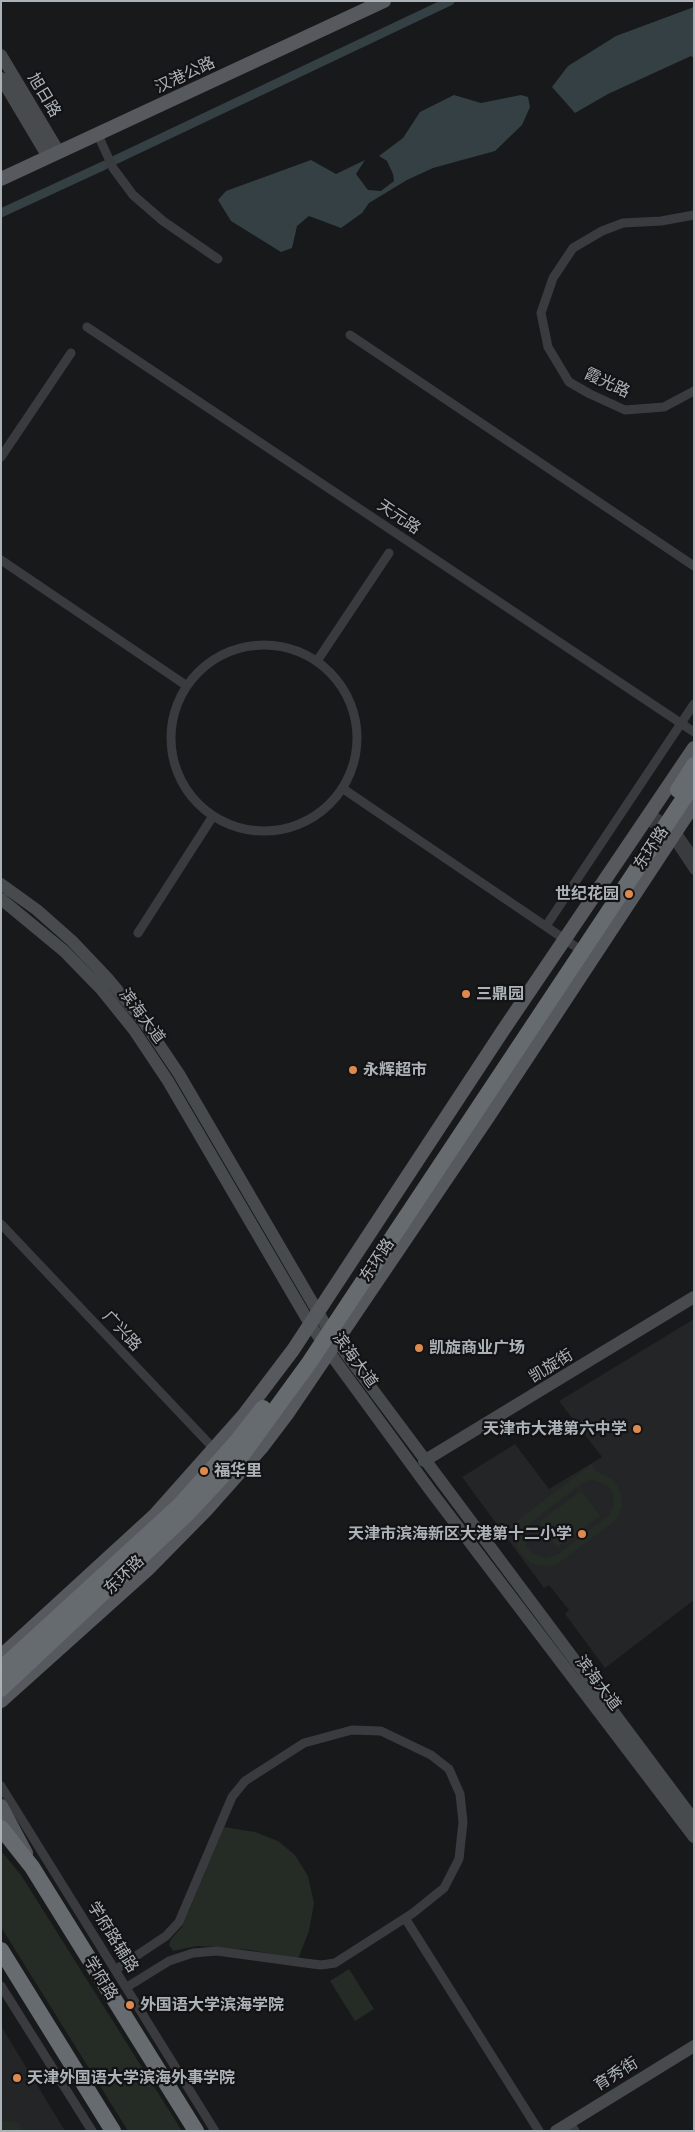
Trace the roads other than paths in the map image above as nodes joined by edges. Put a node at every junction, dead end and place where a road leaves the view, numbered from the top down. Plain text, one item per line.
1 (369, 1) edge
2 (384, 1) edge
3 (1, 55) edge
4 (1, 78) edge
5 (98, 135) junction
6 (52, 152) junction
7 (1, 172) edge
8 (1, 179) edge
9 (694, 215) edge
10 (218, 259) dead end
11 (87, 327) dead end
12 (350, 335) dead end
13 (71, 353) dead end
14 (694, 390) edge
15 (1, 457) edge
16 (389, 553) dead end
17 (1, 560) edge
18 (694, 566) edge
19 (316, 661) junction
20 (187, 686) junction
21 (694, 704) edge
22 (681, 723) junction
23 (694, 732) edge
24 (694, 748) edge
25 (694, 765) edge
26 (694, 783) edge
27 (342, 788) junction
28 (694, 804) edge
29 (213, 816) junction
30 (661, 825) junction
31 (694, 857) edge
32 (694, 870) edge
33 (1, 884) edge
34 (1, 899) edge
35 (546, 926) junction
36 (138, 933) dead end
37 (578, 948) junction
38 (1, 1224) edge
39 (694, 1297) edge
40 (694, 1304) edge
41 (323, 1332) junction
42 (218, 1454) junction
43 (427, 1464) junction
44 (1, 1656) edge
45 (1, 1669) edge
46 (1, 1689) edge
47 (1, 1700) edge
48 (1, 1786) edge
49 (1, 1806) edge
50 (694, 1820) edge
51 (1, 1828) edge
52 (694, 1837) edge
53 (1, 1838) edge
54 (32, 1867) junction
55 (405, 1918) junction
56 (1, 1950) edge
57 (116, 1970) junction
58 (1, 1986) edge
59 (127, 1987) junction
60 (694, 2046) edge
61 (694, 2055) edge
62 (572, 2128) edge
63 (92, 2131) edge
64 (113, 2131) edge
65 (196, 2131) edge
66 (214, 2131) edge
67 (539, 2131) edge
68 (556, 2131) edge

1 - 6 main road, 汉港公路
2 - 5 main road, 汉港公路
3 - 6 main road, 旭日路
4 - 6 main road, 旭日路
5 - 6 main road, 汉港公路
5 - 10 street
6 - 7 main road, 汉港公路
6 - 8 main road, 汉港公路
9 - 14 street, 霞光路
11 - 22 street, 天元路
12 - 18 street
13 - 15 street
16 - 19 street
17 - 20 street
19 - 20 street
19 - 27 street
20 - 29 street
21 - 22 street
22 - 23 street, 天元路
22 - 35 street
24 - 30 main road
25 - 30 highway, 东环路
26 - 30 highway, 东环路
27 - 29 street
27 - 35 street
28 - 30 main road
29 - 36 street
30 - 31 street
30 - 32 street
30 - 37 highway, 东环路
33 - 41 main road, 滨海大道
34 - 41 main road, 滨海大道
35 - 37 street
37 - 41 highway, 东环路
38 - 42 street, 广兴路
39 - 43 main road, 凯旋街
40 - 43 main road, 凯旋街
41 - 42 highway, 东环路
41 - 43 main road, 滨海大道
41 - 46 highway, 东环路
41 - 47 main road
41 - 52 main road, 滨海大道
42 - 44 main road
42 - 45 highway, 东环路
43 - 50 main road, 滨海大道
48 - 57 street, 学府路辅路
49 - 54 main road
51 - 54 highway, 学府路
53 - 54 main road
54 - 65 highway, 学府路
55 - 57 street
55 - 59 street
55 - 67 street
56 - 64 highway
57 - 59 street, 学府路辅路
58 - 63 street
59 - 66 street, 学府路辅路
60 - 62 main road, 育秀街
61 - 62 main road, 育秀街
62 - 68 main road, 育秀街

